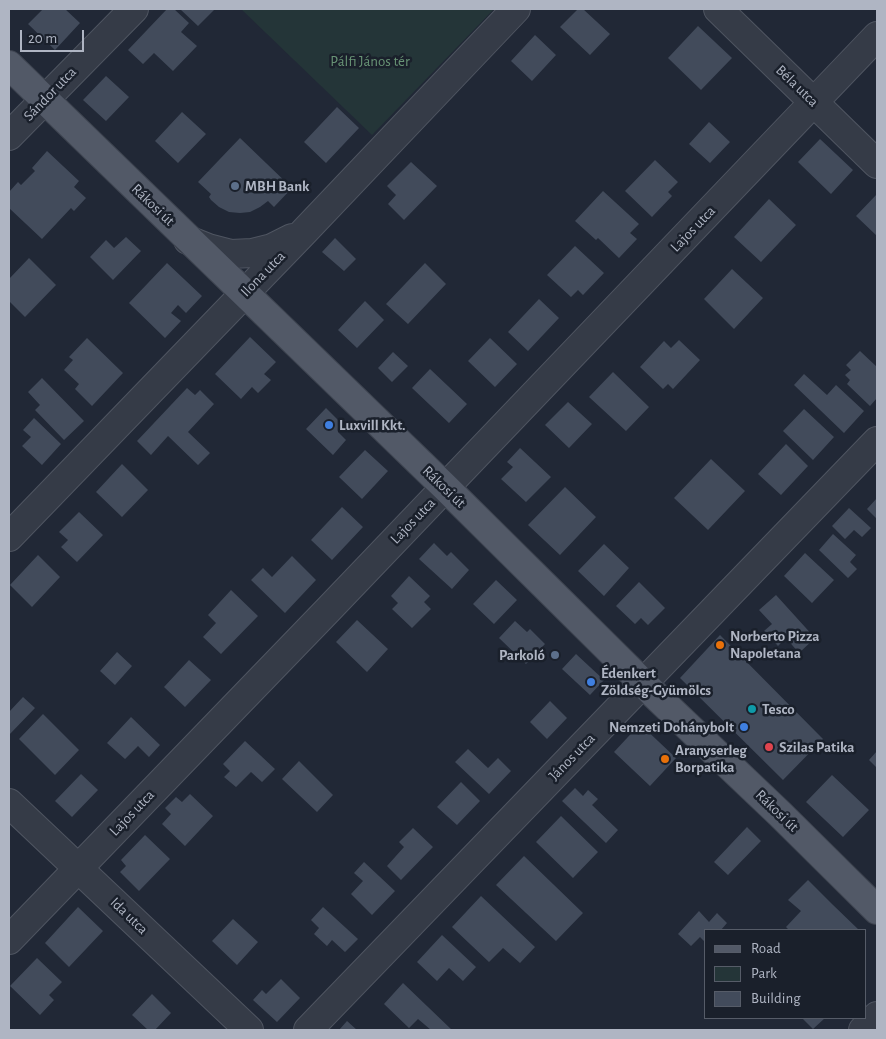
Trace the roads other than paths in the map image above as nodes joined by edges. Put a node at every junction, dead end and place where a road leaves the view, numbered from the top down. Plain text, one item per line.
1 (134, 9) edge
2 (516, 9) edge
3 (718, 9) edge
4 (877, 36) edge
5 (9, 65) edge
6 (44, 99) junction
7 (814, 102) junction
8 (9, 136) edge
9 (877, 164) edge
10 (301, 235) junction
11 (188, 240) junction
12 (244, 293) junction
13 (877, 441) edge
14 (445, 487) junction
15 (9, 537) edge
16 (643, 683) junction
17 (9, 803) edge
18 (78, 868) junction
19 (877, 910) edge
20 (9, 940) edge
21 (877, 1016) edge
22 (249, 1030) edge
23 (308, 1030) edge
24 (864, 1030) edge

1 - 6 street, Sándor utca
2 - 10 street, Ilona utca
3 - 7 street, Béla utca
4 - 7 street, Lajos utca
5 - 6 main road, Rákosi út
6 - 8 street, Sándor utca
6 - 11 main road, Rákosi út
7 - 9 street, Béla utca
7 - 14 street, Lajos utca
10 - 11 street
10 - 12 street, Ilona utca
11 - 12 main road, Rákosi út
12 - 14 main road, Rákosi út
12 - 15 street, Ilona utca
13 - 16 street, János utca
14 - 16 main road, Rákosi út
14 - 18 street, Lajos utca
16 - 19 main road, Rákosi út
16 - 23 street, János utca
17 - 18 street, Ida utca
18 - 20 street, Lajos utca
18 - 22 street, Ida utca
21 - 24 street

